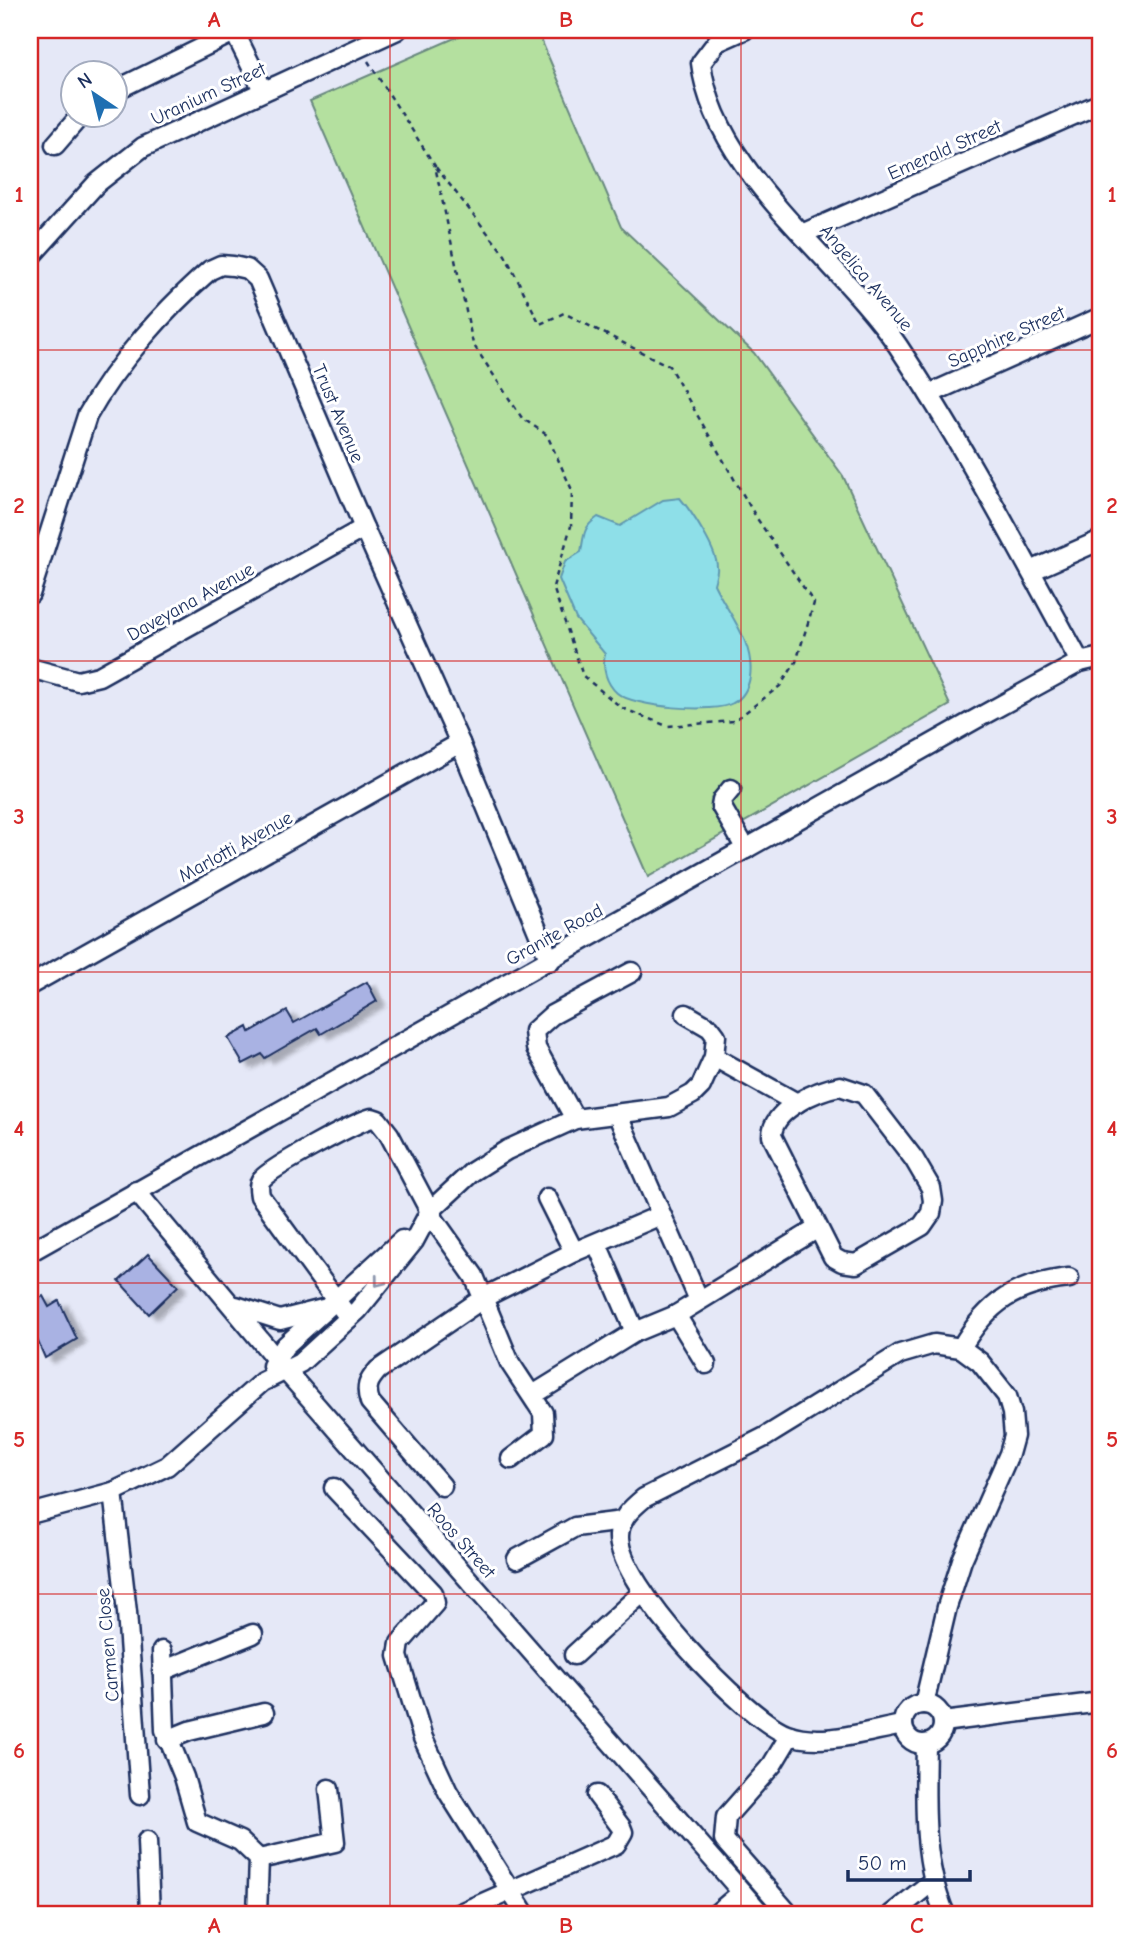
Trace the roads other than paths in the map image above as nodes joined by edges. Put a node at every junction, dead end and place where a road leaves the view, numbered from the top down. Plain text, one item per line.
1 (397, 30) edge
2 (744, 30) edge
3 (236, 31) edge
4 (130, 83) edge
5 (263, 90) junction
6 (1101, 103) edge
7 (68, 130) edge
8 (55, 145) dead end
9 (804, 233) junction
10 (30, 257) edge
11 (1101, 317) edge
12 (929, 394) junction
13 (364, 528) junction
14 (1101, 540) edge
15 (1031, 571) junction
16 (30, 594) edge
17 (1101, 657) edge
18 (1080, 662) junction
19 (30, 668) edge
20 (460, 743) junction
21 (731, 789) dead end
22 (746, 849) junction
23 (550, 961) junction
24 (632, 972) dead end
25 (30, 985) edge
26 (686, 1014) dead end
27 (714, 1057) junction
28 (797, 1103) junction
29 (618, 1116) junction
30 (575, 1119) junction
31 (136, 1191) junction
32 (547, 1198) dead end
33 (430, 1211) junction
34 (661, 1215) junction
35 (420, 1228) junction
36 (818, 1228) junction
37 (597, 1244) junction
38 (30, 1252) edge
39 (574, 1252) junction
40 (1069, 1278) dead end
41 (485, 1297) junction
42 (699, 1300) junction
43 (230, 1303) junction
44 (331, 1303) junction
45 (676, 1315) junction
46 (349, 1318) junction
47 (635, 1332) junction
48 (961, 1348) junction
49 (706, 1364) dead end
50 (281, 1365) junction
51 (533, 1395) junction
52 (511, 1459) dead end
53 (442, 1486) dead end
54 (334, 1488) dead end
55 (113, 1492) junction
56 (30, 1514) edge
57 (623, 1521) junction
58 (517, 1559) dead end
59 (643, 1592) junction
60 (253, 1634) dead end
61 (162, 1651) dead end
62 (574, 1655) dead end
63 (162, 1671) junction
64 (1101, 1702) edge
65 (924, 1704) junction
66 (264, 1713) dead end
67 (943, 1722) junction
68 (903, 1725) junction
69 (790, 1735) junction
70 (167, 1740) junction
71 (926, 1744) junction
72 (329, 1789) dead end
73 (140, 1795) dead end
74 (597, 1795) dead end
75 (147, 1841) dead end
76 (258, 1859) junction
77 (933, 1881) junction
78 (512, 1892) junction
79 (743, 1892) junction
80 (150, 1914) edge
81 (257, 1914) edge
82 (458, 1914) edge
83 (525, 1914) edge
84 (716, 1914) edge
85 (761, 1914) edge
86 (789, 1914) edge
87 (892, 1914) edge
88 (946, 1914) edge

1 - 5 street, Uranium Street
2 - 9 street, Angelica Avenue
3 - 4 street
3 - 5 street
5 - 10 street, Uranium Street
6 - 9 street, Emerald Street
7 - 8 street
9 - 12 street, Angelica Avenue
11 - 12 street, Sapphire Street
12 - 15 street, Angelica Avenue
13 - 16 street, Trust Avenue
13 - 19 street, Daveyana Avenue
13 - 20 street, Trust Avenue
14 - 15 street
15 - 18 street, Angelica Avenue
17 - 18 street, Granite Road
18 - 22 street, Granite Road
20 - 23 street, Trust Avenue
20 - 25 street, Marlotti Avenue
21 - 22 street
22 - 23 street, Granite Road
23 - 31 street, Granite Road
24 - 30 street
26 - 27 street
27 - 28 street
27 - 29 street
28 - 36 street
28 - 36 street
29 - 30 street
29 - 34 street
30 - 33 street
31 - 38 street, Granite Road
31 - 43 street, Roos Street
32 - 39 street
33 - 35 street
33 - 41 street
33 - 44 street
34 - 37 street
34 - 42 street
35 - 44 street
35 -> 46 street
36 - 42 street
37 - 39 street
37 - 47 street
39 - 41 street
40 - 48 street
41 - 51 street
41 - 53 street
42 - 45 street
43 - 44 street
43 - 50 street, Roos Street
44 - 46 street
44 - 50 street
45 - 47 street
45 - 49 street
46 - 50 street
47 - 51 street
48 - 57 street
48 - 65 street
50 - 55 street
50 - 79 street, Roos Street
51 - 52 street
54 - 78 street
55 - 56 street
55 - 73 street, Carmen Close
57 - 58 street
57 - 59 street
59 - 62 street
59 - 69 street
60 - 63 street
61 - 63 street
63 - 70 street
64 - 67 street
65 - 67 street
65 - 68 street
66 - 70 street
67 - 71 street
68 - 69 street
68 - 71 street
69 - 86 street
70 - 76 street
71 - 77 street
72 - 76 street
74 - 78 street
75 - 80 street
76 - 81 street
77 - 87 street
77 - 88 street
78 - 82 street
78 - 83 street
79 - 84 street
79 - 85 street, Roos Street

